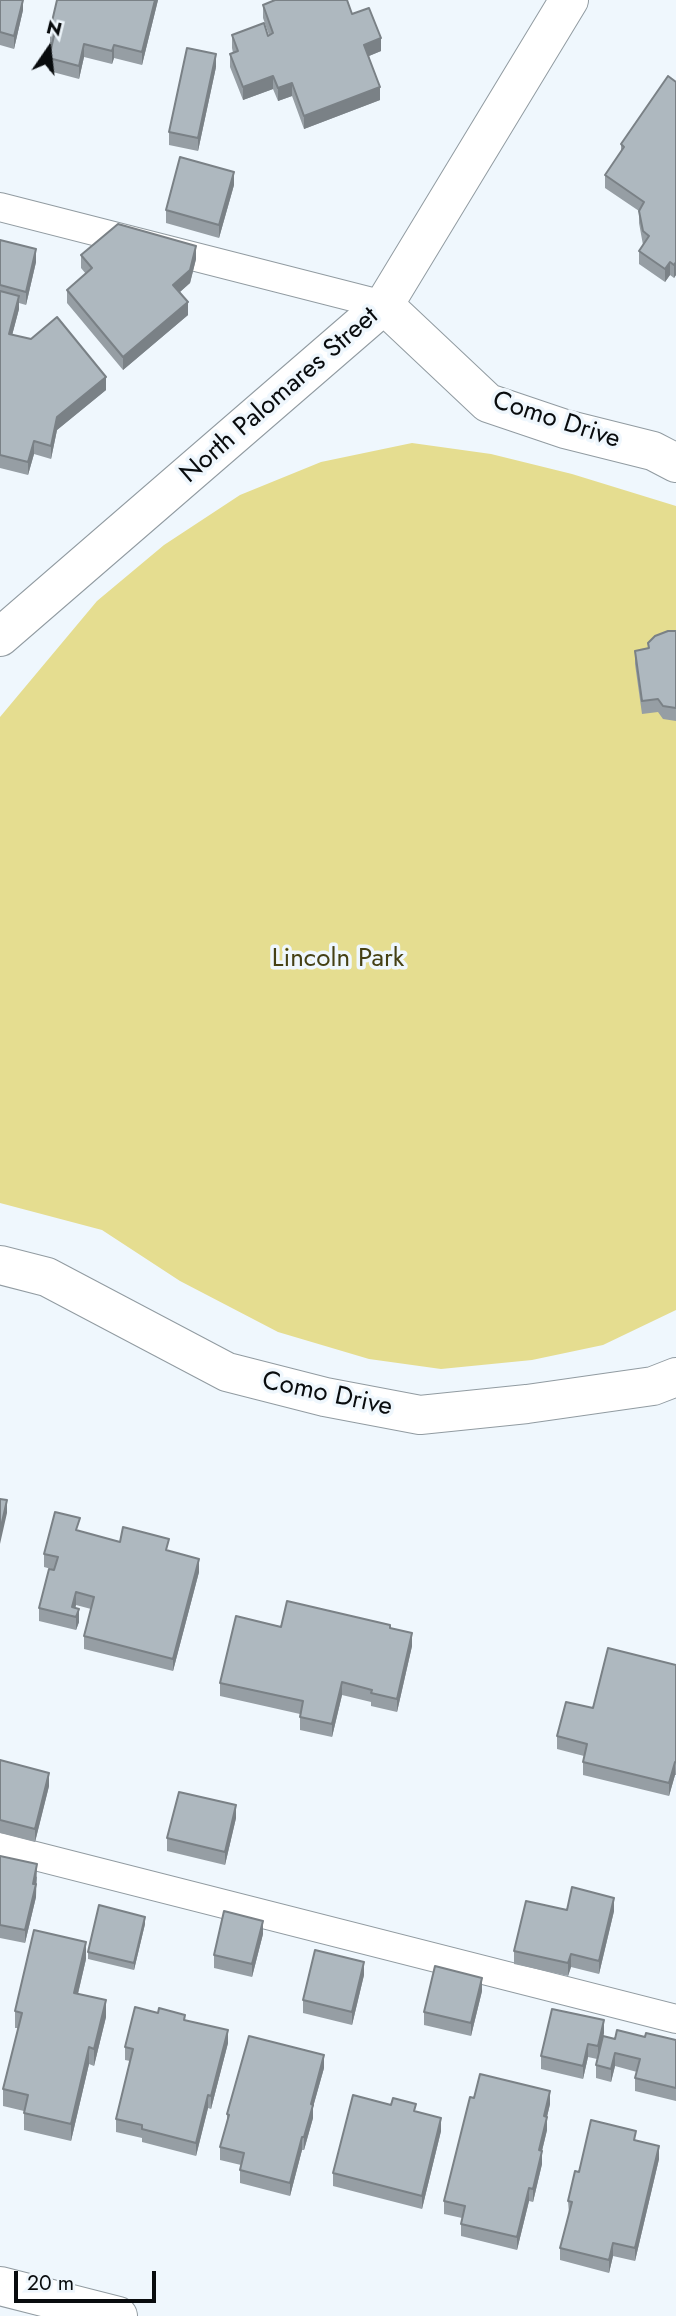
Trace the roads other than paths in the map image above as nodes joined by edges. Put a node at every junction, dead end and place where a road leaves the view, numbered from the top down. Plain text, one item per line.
1 (569, 0) edge
2 (0, 207) edge
3 (384, 306) junction
4 (676, 463) edge
5 (0, 637) edge
6 (0, 1265) edge
7 (676, 1377) edge
8 (0, 1847) edge
9 (676, 2019) edge
10 (0, 2286) edge
11 (118, 2316) edge

1 - 3 street, North Palomares Street
2 - 3 lane
3 - 4 street, Como Drive
3 - 5 street, North Palomares Street
6 - 7 street, Como Drive
8 - 9 lane
10 - 11 street

